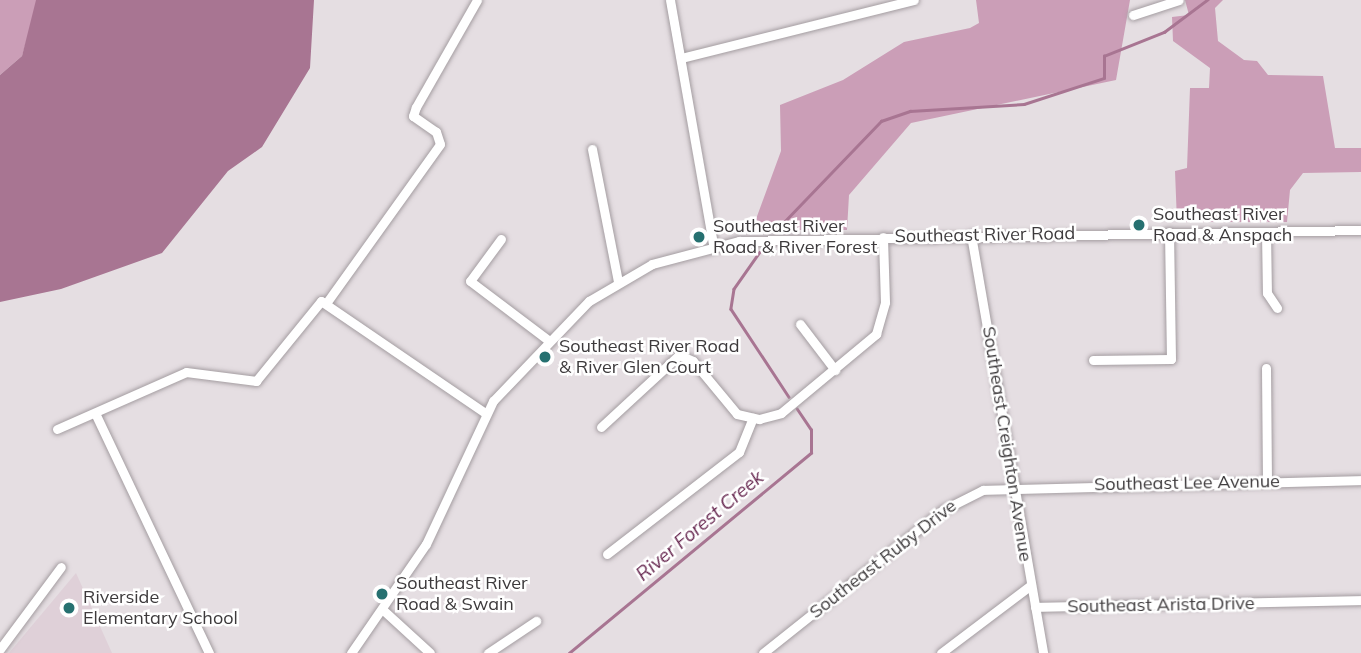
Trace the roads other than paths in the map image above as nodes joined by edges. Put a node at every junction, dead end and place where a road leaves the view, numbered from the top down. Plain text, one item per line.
1 (477, 0) edge
2 (670, 0) edge
3 (914, 0) edge
4 (1179, 0) edge
5 (1133, 15) dead end
6 (681, 58) junction
7 (592, 149) dead end
8 (1361, 230) edge
9 (1169, 232) junction
10 (1266, 232) junction
11 (971, 235) junction
12 (883, 237) junction
13 (501, 239) dead end
14 (713, 244) junction
15 (618, 281) junction
16 (327, 302) junction
17 (1278, 308) dead end
18 (800, 324) dead end
19 (548, 340) junction
20 (1093, 360) dead end
21 (1266, 368) dead end
22 (835, 370) junction
23 (94, 413) junction
24 (485, 413) junction
25 (753, 418) junction
26 (601, 427) dead end
27 (57, 429) dead end
28 (1361, 480) edge
29 (1268, 481) junction
30 (1012, 487) junction
31 (607, 554) dead end
32 (61, 567) dead end
33 (1031, 585) junction
34 (1361, 600) edge
35 (1035, 607) junction
36 (382, 610) junction
37 (536, 621) dead end
38 (0, 649) edge
39 (209, 653) edge
40 (351, 653) edge
41 (430, 653) edge
42 (488, 653) edge
43 (763, 653) edge
44 (941, 653) edge
45 (1043, 653) edge

1 - 16 street
2 - 6 street
3 - 6 street
4 - 5 street
6 - 14 street
7 - 15 street
8 - 10 street, Southeast River Road
9 - 10 street, Southeast River Road
9 - 11 street, Southeast River Road
9 - 20 street
10 - 17 street
11 - 12 street, Southeast River Road
11 - 30 street, Southeast Creighton Avenue
12 - 14 street, Southeast River Road
12 - 22 street
13 - 19 street
14 - 15 street, Southeast River Road
15 - 19 street, Southeast River Road
16 - 23 street
16 - 24 street
18 - 22 street
19 - 24 street, Southeast River Road
21 - 29 street
22 - 25 street
23 - 27 street
23 - 39 street
24 - 36 street, Southeast River Road
25 - 26 street
25 - 31 street
28 - 29 street, Southeast Lee Avenue
29 - 30 street, Southeast Lee Avenue
30 - 33 street, Southeast Creighton Avenue
30 - 43 street, Southeast Ruby Drive
32 - 38 street
33 - 35 street, Southeast Creighton Avenue
33 - 44 street
34 - 35 street, Southeast Arista Drive
35 - 45 street, Southeast Creighton Avenue
36 - 40 street, Southeast River Road
36 - 41 street
37 - 42 street

